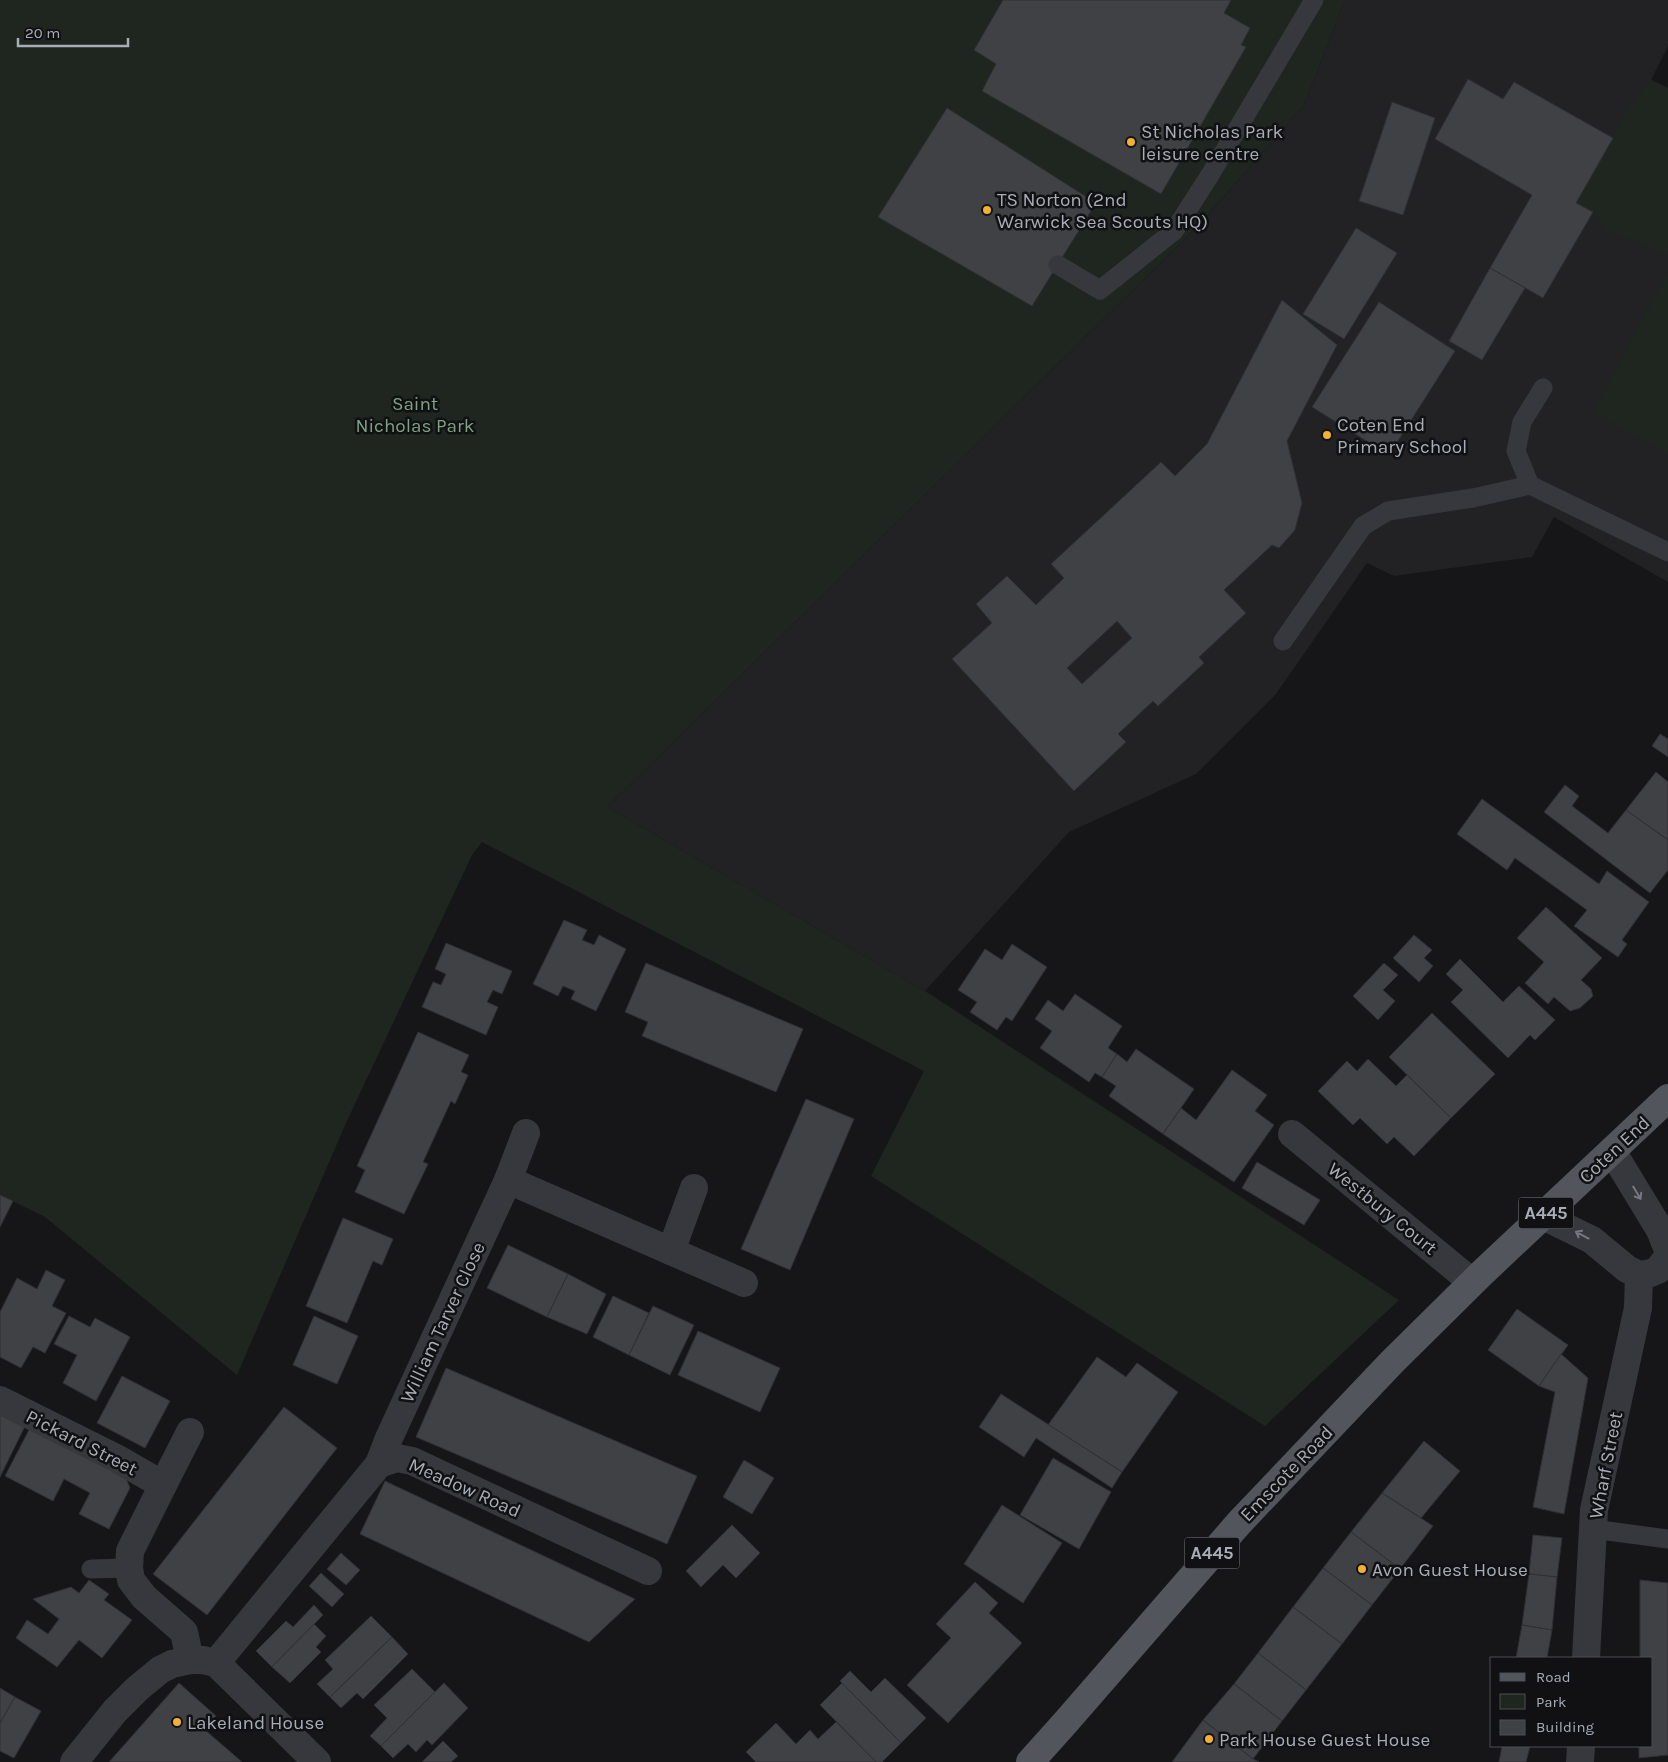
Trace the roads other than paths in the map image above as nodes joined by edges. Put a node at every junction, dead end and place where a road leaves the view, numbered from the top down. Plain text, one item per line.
1 (1314, 0) edge
2 (1058, 265) dead end
3 (1543, 388) dead end
4 (1530, 485) junction
5 (1668, 552) edge
6 (1283, 641) dead end
7 (1668, 1098) edge
8 (526, 1133) dead end
9 (1292, 1134) dead end
10 (1612, 1151) junction
11 (508, 1180) junction
12 (694, 1188) dead end
13 (1543, 1216) junction
14 (1668, 1250) edge
15 (671, 1251) junction
16 (1639, 1275) junction
17 (1472, 1282) junction
18 (744, 1283) dead end
19 (0, 1400) edge
20 (190, 1432) dead end
21 (379, 1464) junction
22 (164, 1485) junction
23 (1593, 1529) junction
24 (1668, 1539) edge
25 (129, 1568) junction
26 (92, 1569) dead end
27 (648, 1571) dead end
28 (1586, 1657) edge
29 (203, 1661) junction
30 (1581, 1747) edge
31 (74, 1762) edge
32 (317, 1762) edge
33 (1030, 1762) edge
34 (1580, 1762) edge

1 - 2 lane
3 - 4 lane
4 - 5 lane
4 - 6 lane
7 - 10 main road, Coten End / A445
8 - 11 street, William Tarver Close
9 - 17 street, Westbury Court
10 - 13 main road, Coten End / A445
10 -> 14 street
11 - 15 street
11 - 21 street, William Tarver Close
12 - 15 street
16 -> 13 street
13 - 17 main road, Coten End / A445
14 - 16 street
15 - 18 street
16 - 23 street, Wharf Street
17 - 33 main road, Emscote Road / A445
19 - 22 street, Pickard Street
20 - 22 street
21 - 27 street, Meadow Road
21 - 29 street, Meadow Road
22 - 25 street
23 - 24 lane
23 - 28 street, Wharf Street
25 - 26 lane
25 - 29 street
29 - 31 street
29 - 32 street
30 - 34 street

